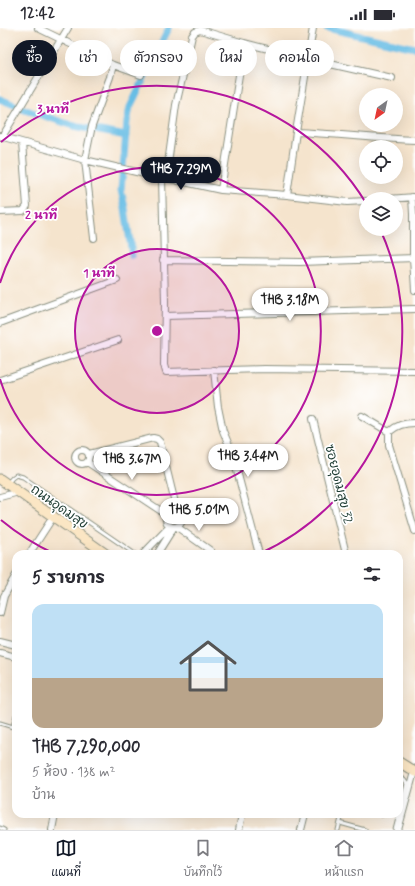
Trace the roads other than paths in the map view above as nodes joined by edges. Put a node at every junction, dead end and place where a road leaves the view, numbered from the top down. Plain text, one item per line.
1 (38, 28) edge
2 (68, 28) edge
3 (62, 39) junction
4 (234, 40) edge
5 (113, 65) junction
6 (334, 65) edge
7 (120, 68) edge
8 (239, 76) edge
9 (305, 76) edge
10 (392, 78) dead end
11 (296, 132) junction
12 (1, 138) edge
13 (415, 140) edge
14 (22, 143) junction
15 (85, 160) junction
16 (164, 178) junction
17 (221, 190) junction
18 (287, 195) junction
19 (413, 197) edge
20 (403, 198) edge
21 (359, 201) edge
22 (0, 212) edge
23 (94, 238) dead end
24 (414, 258) edge
25 (164, 260) junction
26 (117, 280) dead end
27 (415, 290) edge
28 (415, 309) edge
29 (165, 316) junction
30 (0, 323) edge
31 (118, 340) dead end
32 (214, 370) junction
33 (415, 371) edge
34 (0, 380) edge
35 (362, 416) dead end
36 (313, 419) dead end
37 (415, 422) edge
38 (389, 432) junction
39 (89, 454) junction
40 (87, 462) junction
41 (3, 481) edge
42 (19, 492) junction
43 (0, 497) edge
44 (177, 511) junction
45 (167, 515) junction
46 (53, 517) junction
47 (174, 527) junction
48 (415, 531) edge
49 (32, 550) edge
50 (100, 550) edge
51 (130, 550) edge
52 (148, 550) edge
53 (160, 550) edge
54 (209, 550) edge
55 (258, 550) edge
56 (345, 550) edge
57 (12, 587) edge
58 (2, 596) edge
59 (0, 613) edge
60 (0, 641) edge
61 (12, 644) edge
62 (0, 653) edge
63 (12, 655) edge
64 (0, 723) edge
65 (12, 726) edge
66 (403, 765) edge
67 (414, 772) edge
68 (403, 779) edge
69 (403, 801) edge
70 (403, 807) edge
71 (54, 818) edge
72 (241, 818) edge
73 (304, 818) edge
74 (341, 818) edge
75 (399, 818) edge
76 (400, 818) edge
77 (340, 822) junction
78 (0, 828) edge
79 (4, 830) edge
80 (52, 830) edge
81 (239, 830) edge
82 (301, 830) edge
83 (338, 830) edge
84 (365, 830) edge
85 (396, 830) edge

1 - 3 street
2 - 3 street
3 - 5 street
3 - 12 street
4 - 16 street
5 - 7 street
5 - 15 street
6 - 10 street
8 - 17 street
9 - 11 street
11 - 13 street
11 - 18 street
12 - 14 street
14 - 15 street
14 - 22 street
15 - 16 street
15 - 23 street
16 - 17 street
16 - 25 street
17 - 18 street
18 - 21 street
19 - 20 street
19 - 24 street
24 - 25 street
24 - 27 street
25 - 29 street
26 - 30 street
28 - 29 street
29 - 32 street
31 - 34 street
32 - 33 street
32 - 55 street
35 - 38 street
36 - 56 street, ซอยอุดมสุข 32
37 - 38 street
38 - 48 street
39 - 40 street
39 - 40 street
39 - 44 street
40 - 45 street
41 - 42 main road, ถนนอุดมสุข
41 - 51 lane
42 - 43 street
42 - 46 main road, ถนนอุดมสุข
44 - 45 street
44 - 47 street
45 - 47 street
46 - 49 street
46 - 50 main road, ถนนอุดมสุข
47 - 52 street
47 - 53 street
47 - 54 street
57 - 58 street
58 - 59 street
60 - 61 street
62 - 63 street
64 - 65 lane
66 - 67 main road
67 - 70 street
68 - 69 lane
71 - 80 street
72 - 81 street
73 - 82 street
74 - 77 lane
75 - 85 lane
76 - 85 street
77 - 83 lane
77 - 84 lane
78 - 79 lane

